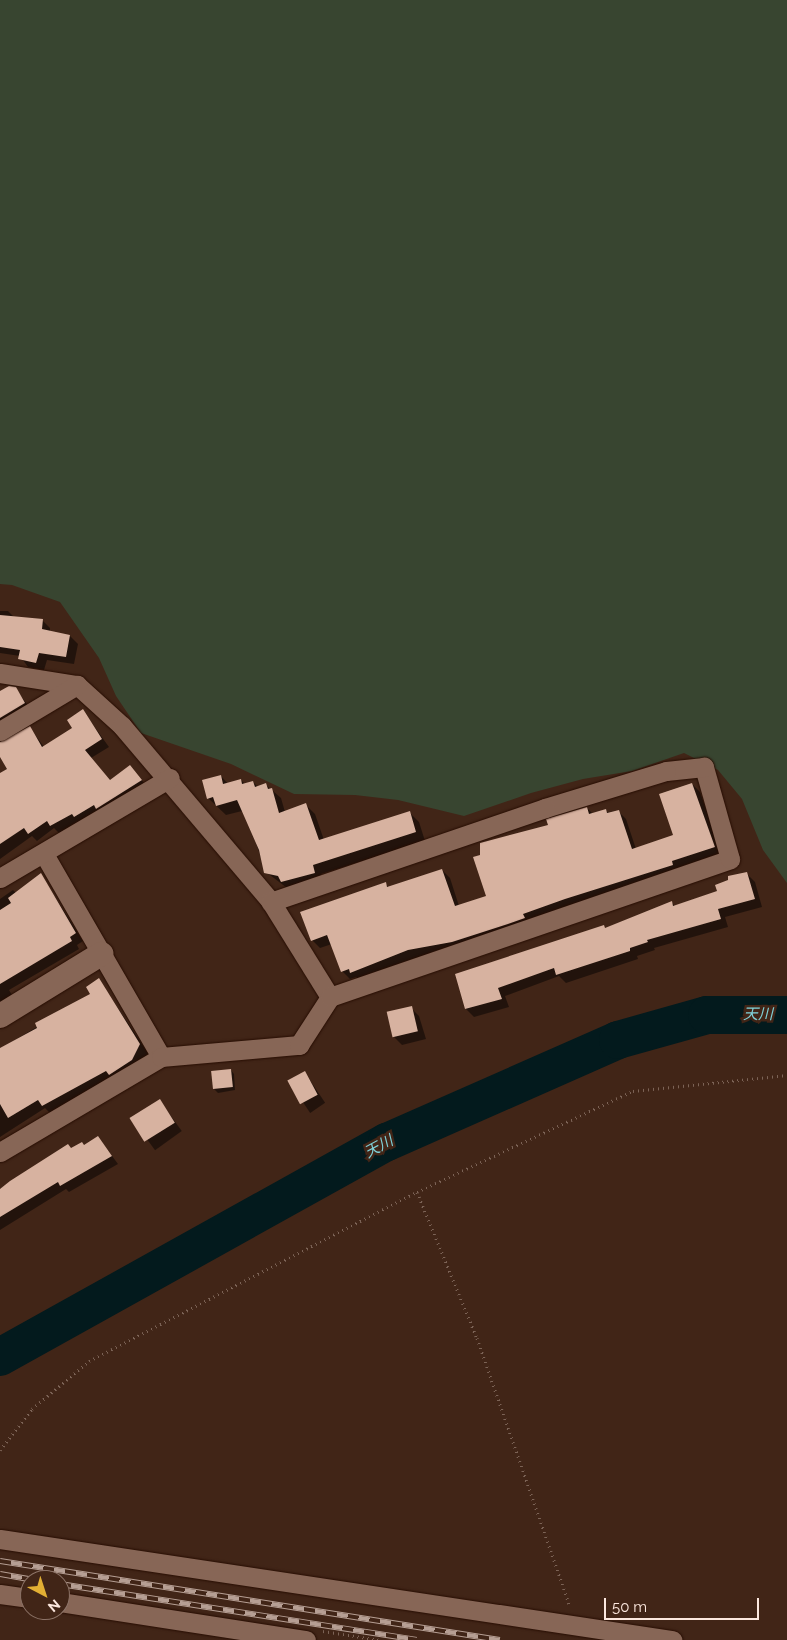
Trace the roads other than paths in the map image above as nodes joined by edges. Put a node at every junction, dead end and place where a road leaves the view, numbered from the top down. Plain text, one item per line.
1 (0, 673) edge
2 (77, 685) junction
3 (0, 731) edge
4 (170, 778) junction
5 (44, 854) junction
6 (0, 878) edge
7 (272, 902) junction
8 (101, 954) junction
9 (330, 997) junction
10 (0, 1016) edge
11 (161, 1057) junction
12 (0, 1152) edge
13 (0, 1539) edge
14 (0, 1594) edge
15 (20, 1597) edge
16 (70, 1604) edge
17 (579, 1632) edge
18 (306, 1640) edge
19 (672, 1640) edge

1 - 2 street
2 - 3 street
2 - 4 street
4 - 5 street
4 - 7 street
5 - 6 street
5 - 8 street
7 - 9 street
7 - 9 street
8 - 10 street
8 - 11 street
9 - 11 street
11 - 12 street
13 - 17 street
14 - 15 street
16 - 18 street
17 - 19 street

